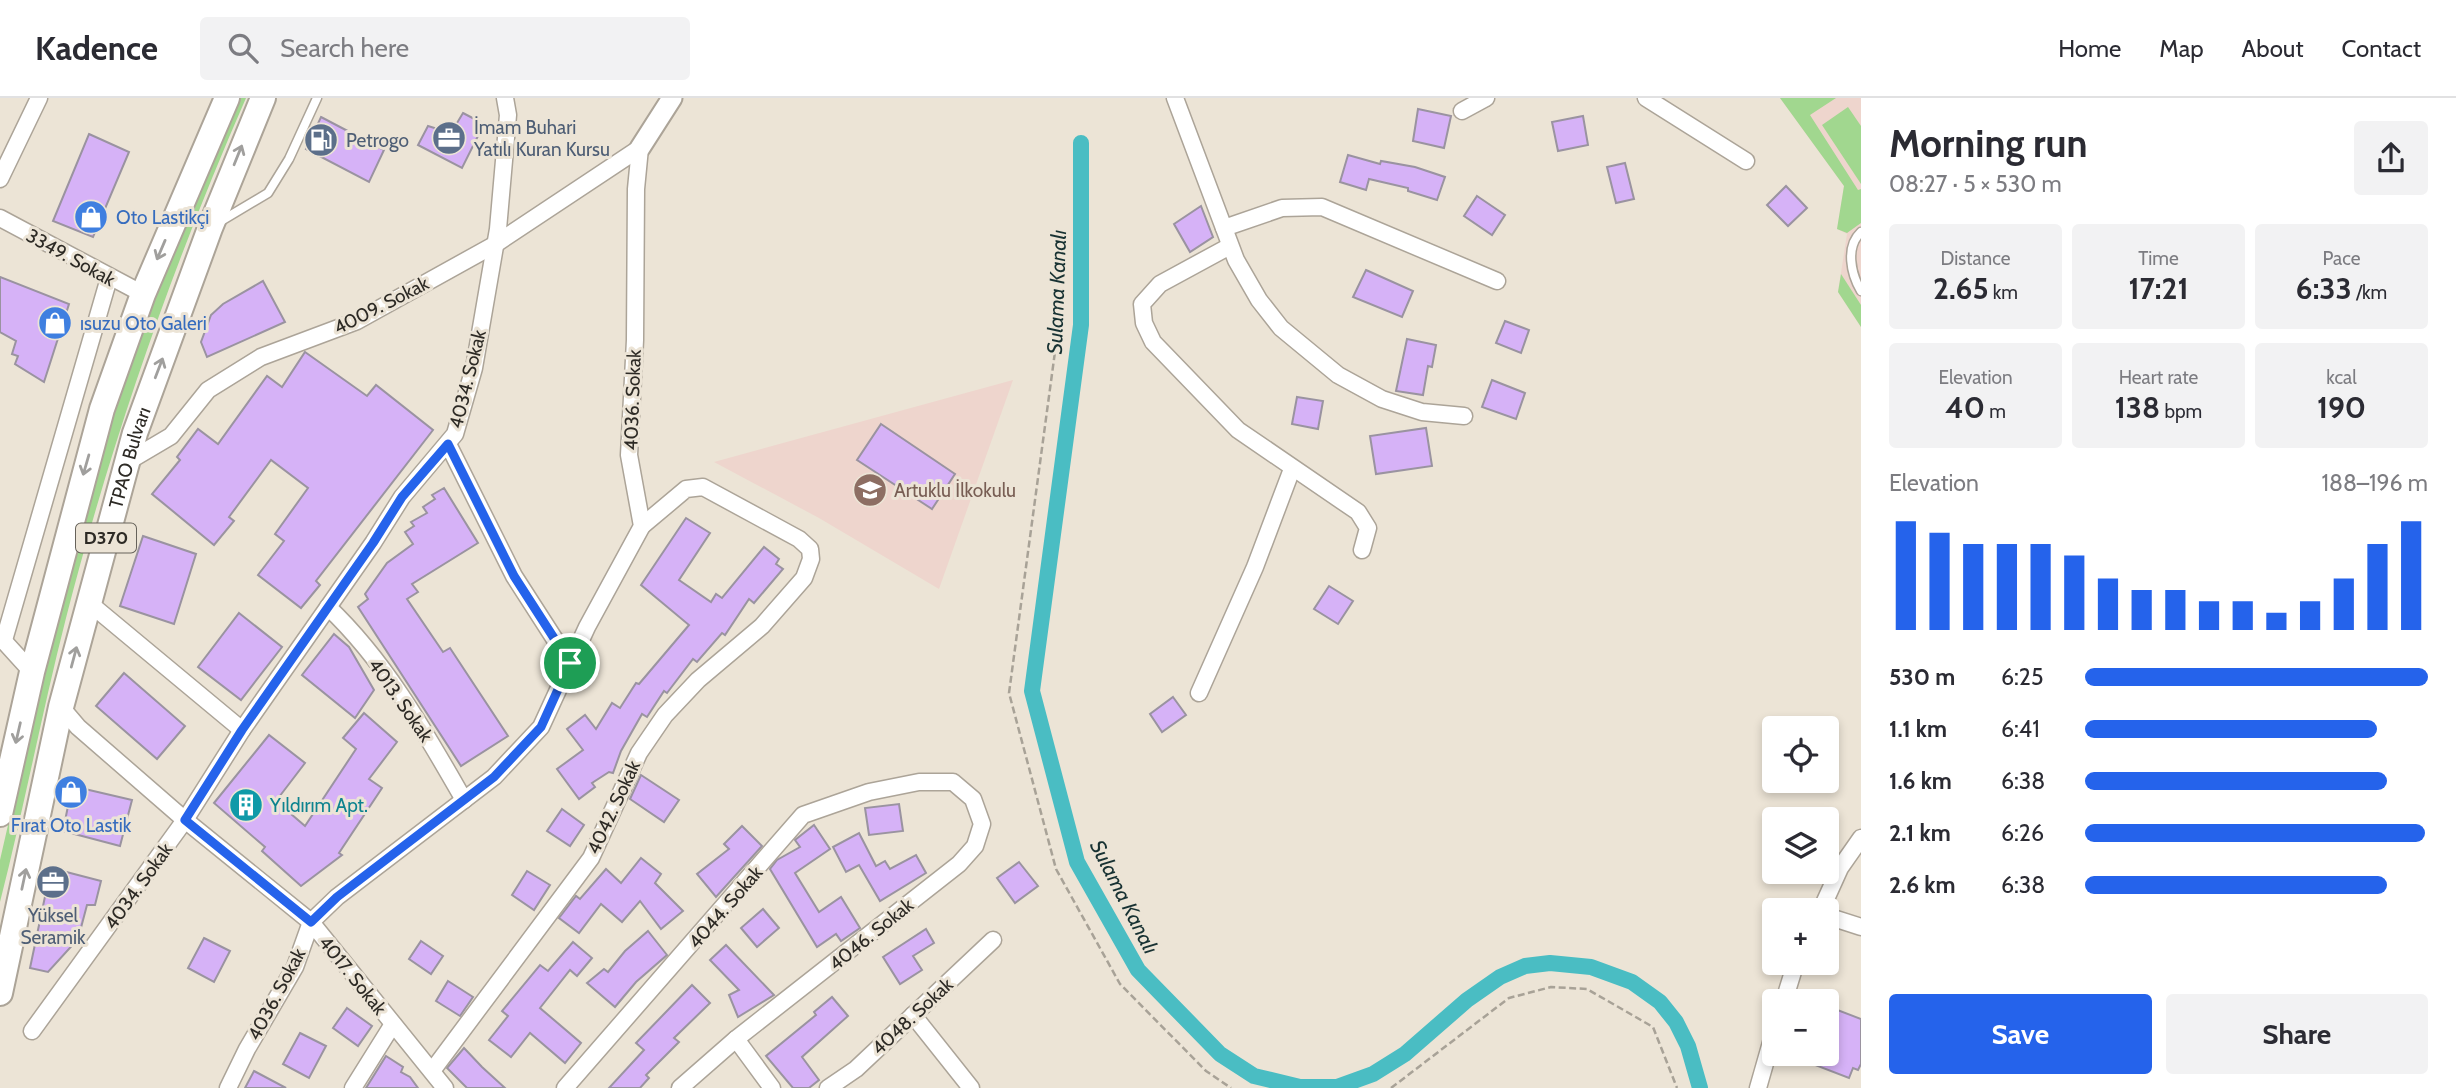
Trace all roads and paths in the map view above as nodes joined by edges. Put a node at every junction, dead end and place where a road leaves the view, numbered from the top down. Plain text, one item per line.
1 (39, 98) edge
2 (227, 98) edge
3 (263, 98) edge
4 (317, 98) edge
5 (505, 98) edge
6 (672, 98) edge
7 (1175, 98) edge
8 (1486, 98) edge
9 (1646, 98) edge
10 (1462, 111) dead end
11 (640, 148) junction
12 (1746, 161) dead end
13 (0, 178) edge
14 (0, 218) edge
15 (209, 228) junction
16 (1224, 228) junction
17 (1861, 232) edge
18 (494, 245) junction
19 (1230, 246) junction
20 (108, 278) junction
21 (1497, 281) dead end
22 (1861, 290) edge
23 (143, 294) junction
24 (1059, 322) dead end
25 (1464, 416) dead end
26 (448, 444) junction
27 (127, 462) junction
28 (1292, 469) junction
29 (642, 526) junction
30 (1362, 550) dead end
31 (88, 602) junction
32 (328, 607) junction
33 (2, 638) edge
34 (570, 663) junction
35 (32, 672) junction
36 (1199, 693) dead end
37 (61, 707) junction
38 (242, 730) junction
39 (919, 782) joint
40 (464, 800) junction
41 (0, 814) edge
42 (185, 820) junction
43 (1861, 838) edge
44 (1826, 898) edge
45 (1839, 920) edge
46 (311, 922) junction
47 (1861, 927) edge
48 (993, 940) dead end
49 (0, 993) edge
50 (913, 1015) junction
51 (393, 1024) junction
52 (32, 1031) dead end
53 (736, 1039) junction
54 (1764, 1066) edge
55 (432, 1071) junction
56 (228, 1088) edge
57 (354, 1088) edge
58 (445, 1088) edge
59 (565, 1088) edge
60 (680, 1088) edge
61 (772, 1088) edge
62 (828, 1088) edge
63 (971, 1088) edge
64 (1231, 1088) edge
65 (1391, 1088) edge
66 (1677, 1088) edge
67 (1758, 1088) edge

1 - 13 street
2 -> 23 highway, TPAO Bulvarı / D370
15 -> 3 highway, TPAO Bulvarı / D370
4 - 15 lane
5 - 18 street, 4034. Sokak
6 - 11 street
7 - 16 street
8 - 10 street
9 - 12 street
11 - 18 street, 4009. Sokak
11 - 29 street, 4036. Sokak
14 - 20 street, 3349. Sokak
27 -> 15 highway, TPAO Bulvarı / D370
16 - 19 street
16 - 21 street
17 - 22 lane
18 - 26 street, 4034. Sokak
18 - 27 street, 4009. Sokak
19 - 25 street
19 - 28 street
20 - 23 street, 3349. Sokak
20 - 33 street
23 -> 35 highway, TPAO Bulvarı / D370
24 - 64 path
26 - 32 street, 4034. Sokak
26 - 34 street
27 - 31 highway, TPAO Bulvarı / D370
28 - 30 street
28 - 36 street
29 - 34 street, 4036. Sokak
29 - 55 street, 4042. Sokak
37 -> 31 highway, TPAO Bulvarı / D370
31 - 38 street
32 - 38 street, 4034. Sokak
32 - 40 street, 4013. Sokak
33 - 35 street
34 - 40 street, 4036. Sokak
35 -> 41 highway, TPAO Bulvarı / D370
37 - 42 street, 4017. Sokak
49 -> 37 highway, TPAO Bulvarı / D370
38 - 42 street, 4034. Sokak
39 - 53 street, 4046. Sokak
39 - 59 street, 4044. Sokak
40 - 46 street, 4036. Sokak
42 - 46 street, 4017. Sokak
42 - 52 street, 4034. Sokak
43 - 44 street
45 - 47 street
46 - 51 street, 4017. Sokak
46 - 56 street, 4036. Sokak
48 - 50 street, 4048. Sokak
50 - 62 street, 4048. Sokak
50 - 63 street
51 - 55 street, 4017. Sokak
51 - 57 street
53 - 60 street, 4046. Sokak
53 - 61 street
54 - 67 street
55 - 58 street, 4017. Sokak
65 - 66 path

